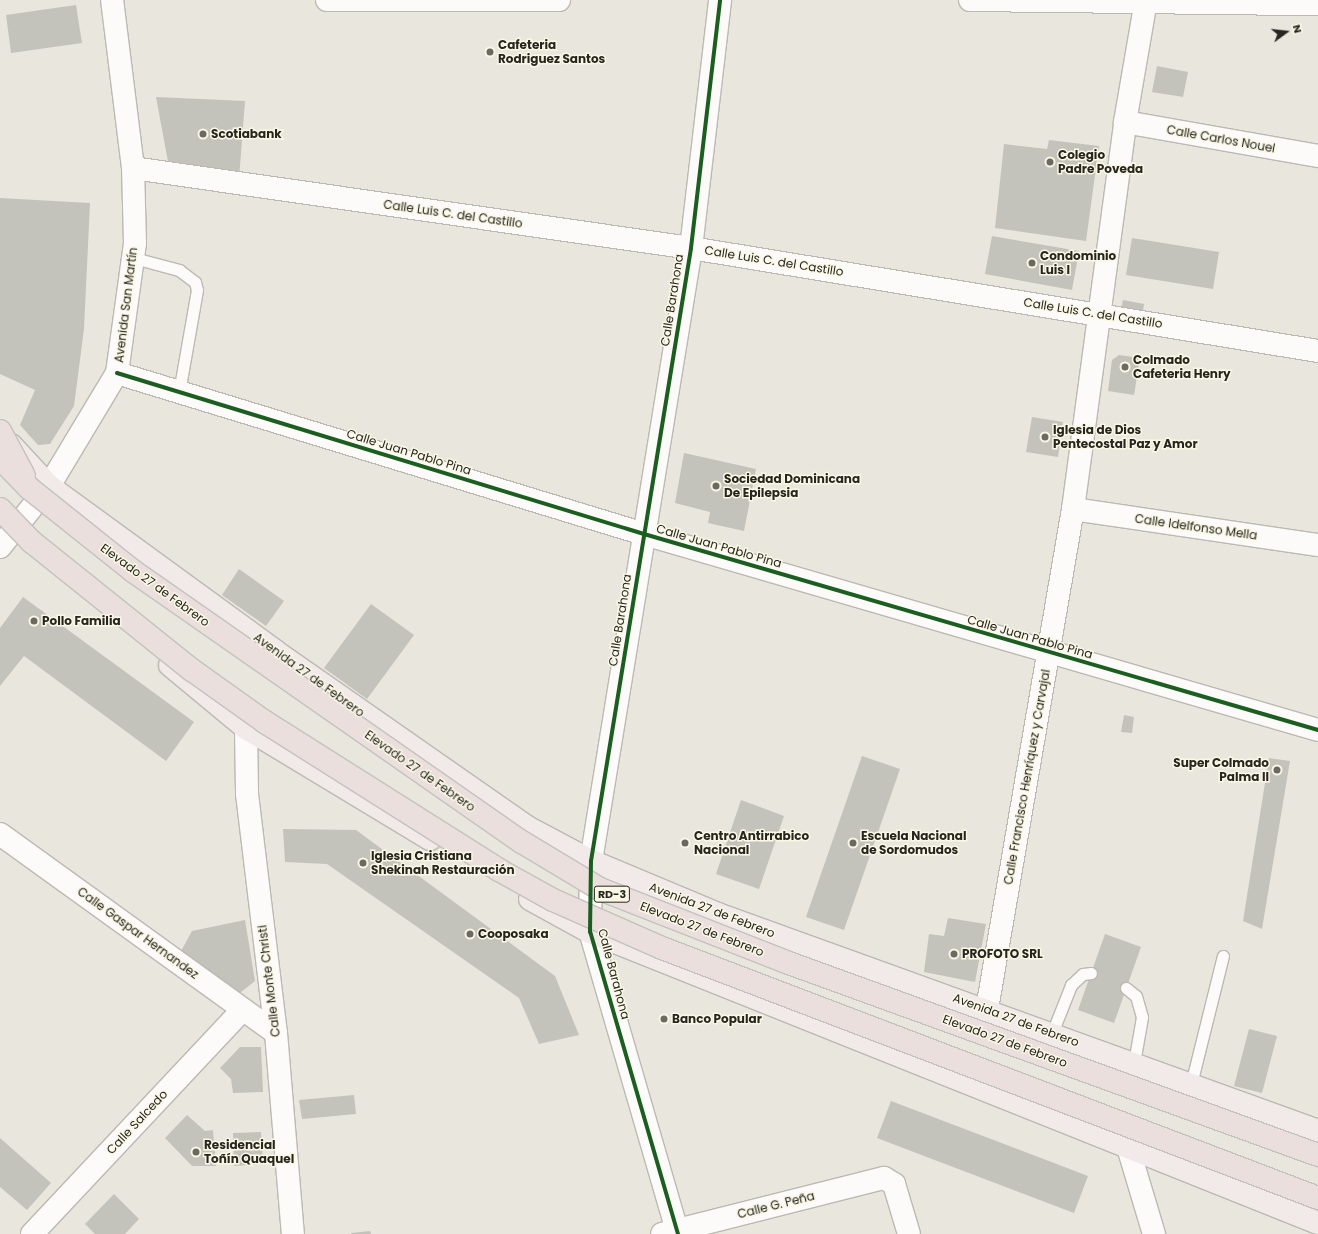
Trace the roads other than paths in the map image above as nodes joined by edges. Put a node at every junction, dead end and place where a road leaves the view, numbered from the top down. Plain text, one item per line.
1 (112, 0) edge
2 (327, 0) edge
3 (559, 0) edge
4 (720, 0) edge
5 (970, 0) edge
6 (1146, 0) edge
7 (1318, 4) edge
8 (1125, 122) junction
9 (1318, 156) edge
10 (133, 168) junction
11 (691, 248) junction
12 (134, 258) junction
13 (1099, 314) junction
14 (1318, 351) edge
15 (117, 373) junction
16 (179, 392) junction
17 (0, 432) edge
18 (0, 458) edge
19 (39, 487) junction
20 (0, 509) edge
21 (1073, 509) junction
22 (3, 534) edge
23 (644, 534) junction
24 (1318, 545) edge
25 (1048, 653) junction
26 (246, 728) junction
27 (1318, 730) edge
28 (0, 834) edge
29 (591, 861) junction
30 (590, 932) junction
31 (1223, 956) dead end
32 (1091, 973) dead end
33 (1126, 988) dead end
34 (243, 1009) junction
35 (988, 1009) junction
36 (276, 1033) junction
37 (1052, 1033) junction
38 (1134, 1063) junction
39 (1191, 1084) junction
40 (1318, 1131) edge
41 (1127, 1144) junction
42 (1318, 1156) edge
43 (1318, 1198) edge
44 (1318, 1223) edge
45 (672, 1232) edge
46 (32, 1234) edge
47 (293, 1234) edge
48 (909, 1234) edge
49 (1154, 1234) edge

1 - 10 street, Avenida San Martín
2 - 3 street
4 - 11 street, Calle Barahona
5 - 6 street
6 - 7 street
6 - 8 street, Calle Francisco Henríquez y Carvajal
8 - 9 street, Calle Carlos Nouel
8 - 13 street, Calle Francisco Henríquez y Carvajal
10 - 11 street, Calle Luis C. del Castillo
10 - 12 street, Avenida San Martín
11 - 13 street, Calle Luis C. del Castillo
11 - 23 street, Calle Barahona
12 - 15 street, Avenida San Martín
12 - 16 lane
13 - 14 street, Calle Luis C. del Castillo
13 - 21 street, Calle Francisco Henríquez y Carvajal
15 - 16 street, Calle Juan Pablo Pina
15 - 19 street, Avenida San Martín
16 - 23 street, Calle Juan Pablo Pina
17 - 19 highway, bridge
18 - 19 highway, Elevado 27 de Febrero / RD-3, bridge
19 - 22 street, Avenida San Martín
19 - 29 main road, Avenida 27 de Febrero / RD-3
19 - 42 highway, Elevado 27 de Febrero / RD-3, bridge
20 - 43 highway, RD-3, bridge
21 - 24 street, Calle Idelfonso Mella
21 - 25 street, Calle Francisco Henríquez y Carvajal
22 - 26 main road
23 - 25 street, Calle Juan Pablo Pina
23 - 29 street, Calle Barahona
25 - 27 street, Calle Juan Pablo Pina
25 - 35 street, Calle Francisco Henríquez y Carvajal
26 - 30 main road
26 - 36 street, Calle Monte Christi
28 - 34 street, Calle Gaspar Hernandez
29 - 30 street, Calle Barahona
29 - 35 main road, Avenida 27 de Febrero / RD-3
30 - 41 main road
30 - 45 street, Calle Barahona
31 - 39 lane
32 - 37 lane
33 - 38 lane
34 - 36 street, Calle Gaspar Hernandez
34 - 46 street, Calle Salcedo
35 - 37 main road, Avenida 27 de Febrero / RD-3
36 - 47 street, Calle Monte Christi
37 - 38 main road, Avenida 27 de Febrero / RD-3
38 - 39 main road, Avenida 27 de Febrero / RD-3
39 - 40 main road, Avenida 27 de Febrero / RD-3
41 - 44 main road
41 - 49 street
45 - 48 street, Calle G. Peña

